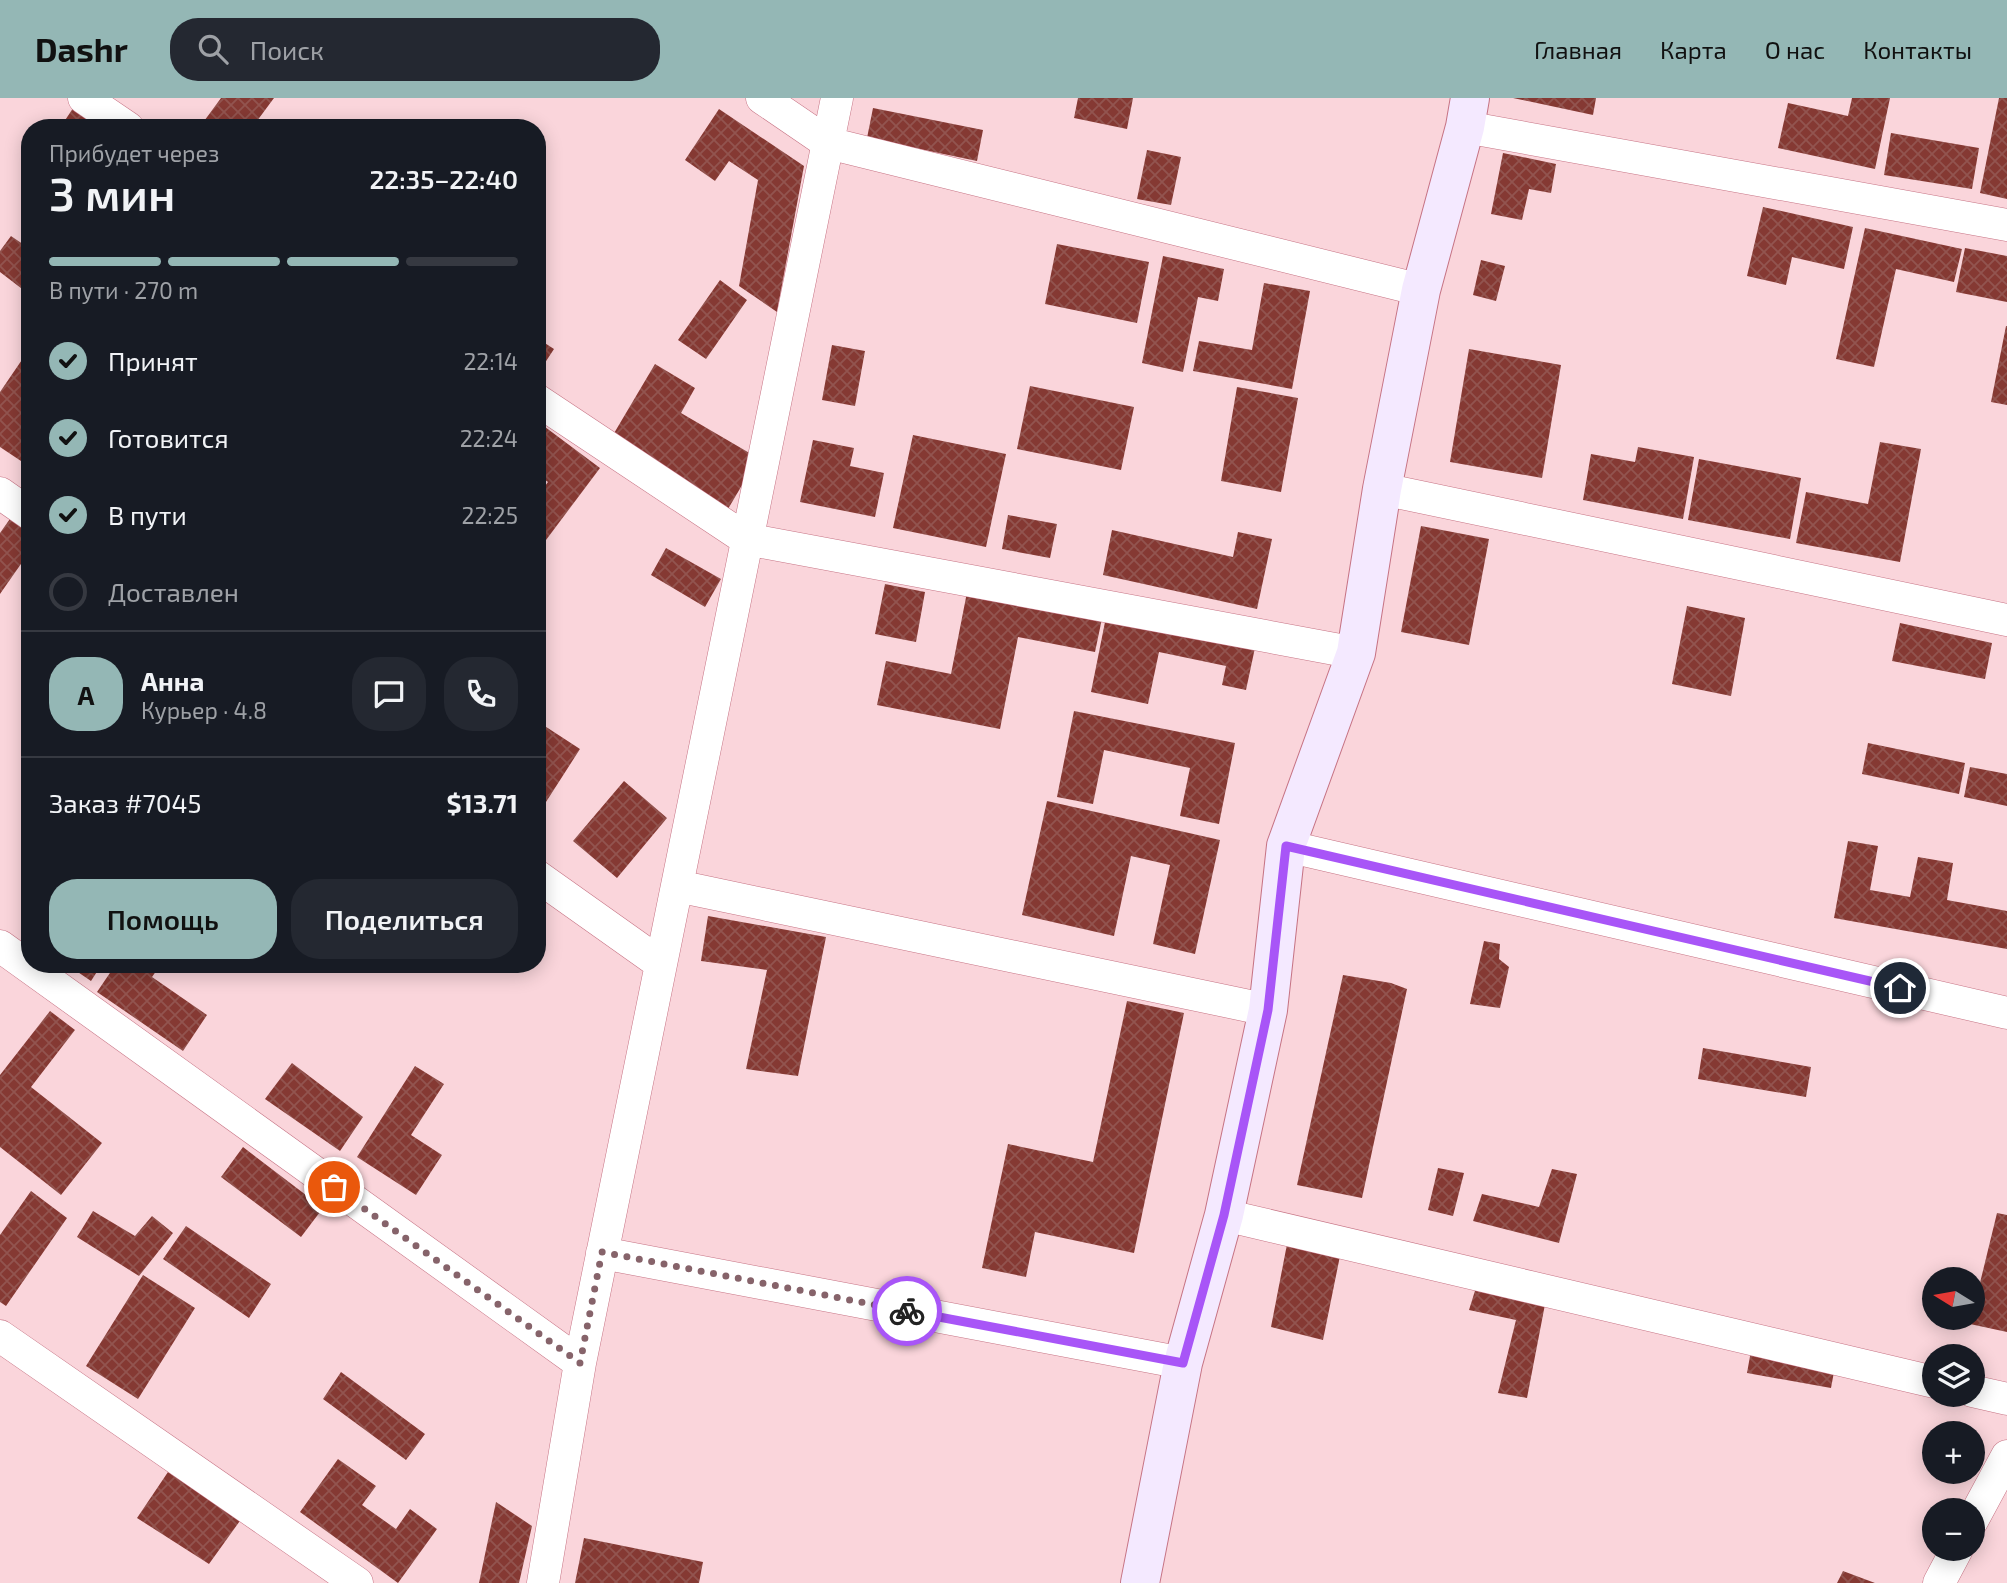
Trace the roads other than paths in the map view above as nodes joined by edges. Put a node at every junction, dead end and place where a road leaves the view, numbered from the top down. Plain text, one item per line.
1 (84, 98) edge
2 (762, 98) edge
3 (837, 98) edge
4 (1467, 113) edge
5 (115, 119) edge
6 (828, 143) junction
7 (2007, 225) edge
8 (1421, 290) junction
9 (546, 406) edge
10 (1382, 488) junction
11 (0, 493) edge
12 (21, 508) edge
13 (746, 539) junction
14 (2007, 620) edge
15 (1356, 653) junction
16 (1286, 846) junction
17 (546, 882) edge
18 (677, 886) junction
19 (0, 946) edge
20 (21, 961) edge
21 (661, 964) junction
22 (38, 973) edge
23 (1268, 1010) junction
24 (2007, 1013) edge
25 (1224, 1215) junction
26 (602, 1252) junction
27 (0, 1336) edge
28 (580, 1363) junction
29 (1183, 1363) junction
30 (1922, 1379) edge
31 (1985, 1394) edge
32 (2007, 1399) edge
33 (2007, 1456) edge
34 (1984, 1498) edge
35 (1951, 1561) edge
36 (1149, 1581) edge
37 (357, 1583) edge
38 (543, 1583) edge
39 (1939, 1583) edge

1 - 5 street
2 - 6 street
3 - 6 street
4 - 7 street
4 - 8 street
6 - 8 street
6 - 13 street
8 - 10 street
9 - 13 street
10 - 14 street
10 - 15 street
11 - 12 street
13 - 15 street
13 - 18 street
15 - 16 street
16 - 23 street
16 - 24 street
17 - 21 street
18 - 21 street
18 - 23 street
19 - 20 street
21 - 26 street
22 - 28 street
23 - 25 street
25 - 29 street
25 - 30 street
26 - 28 street
26 - 29 street
27 - 37 street
28 - 38 street
29 - 36 street
31 - 32 street
33 - 34 street
35 - 39 street

